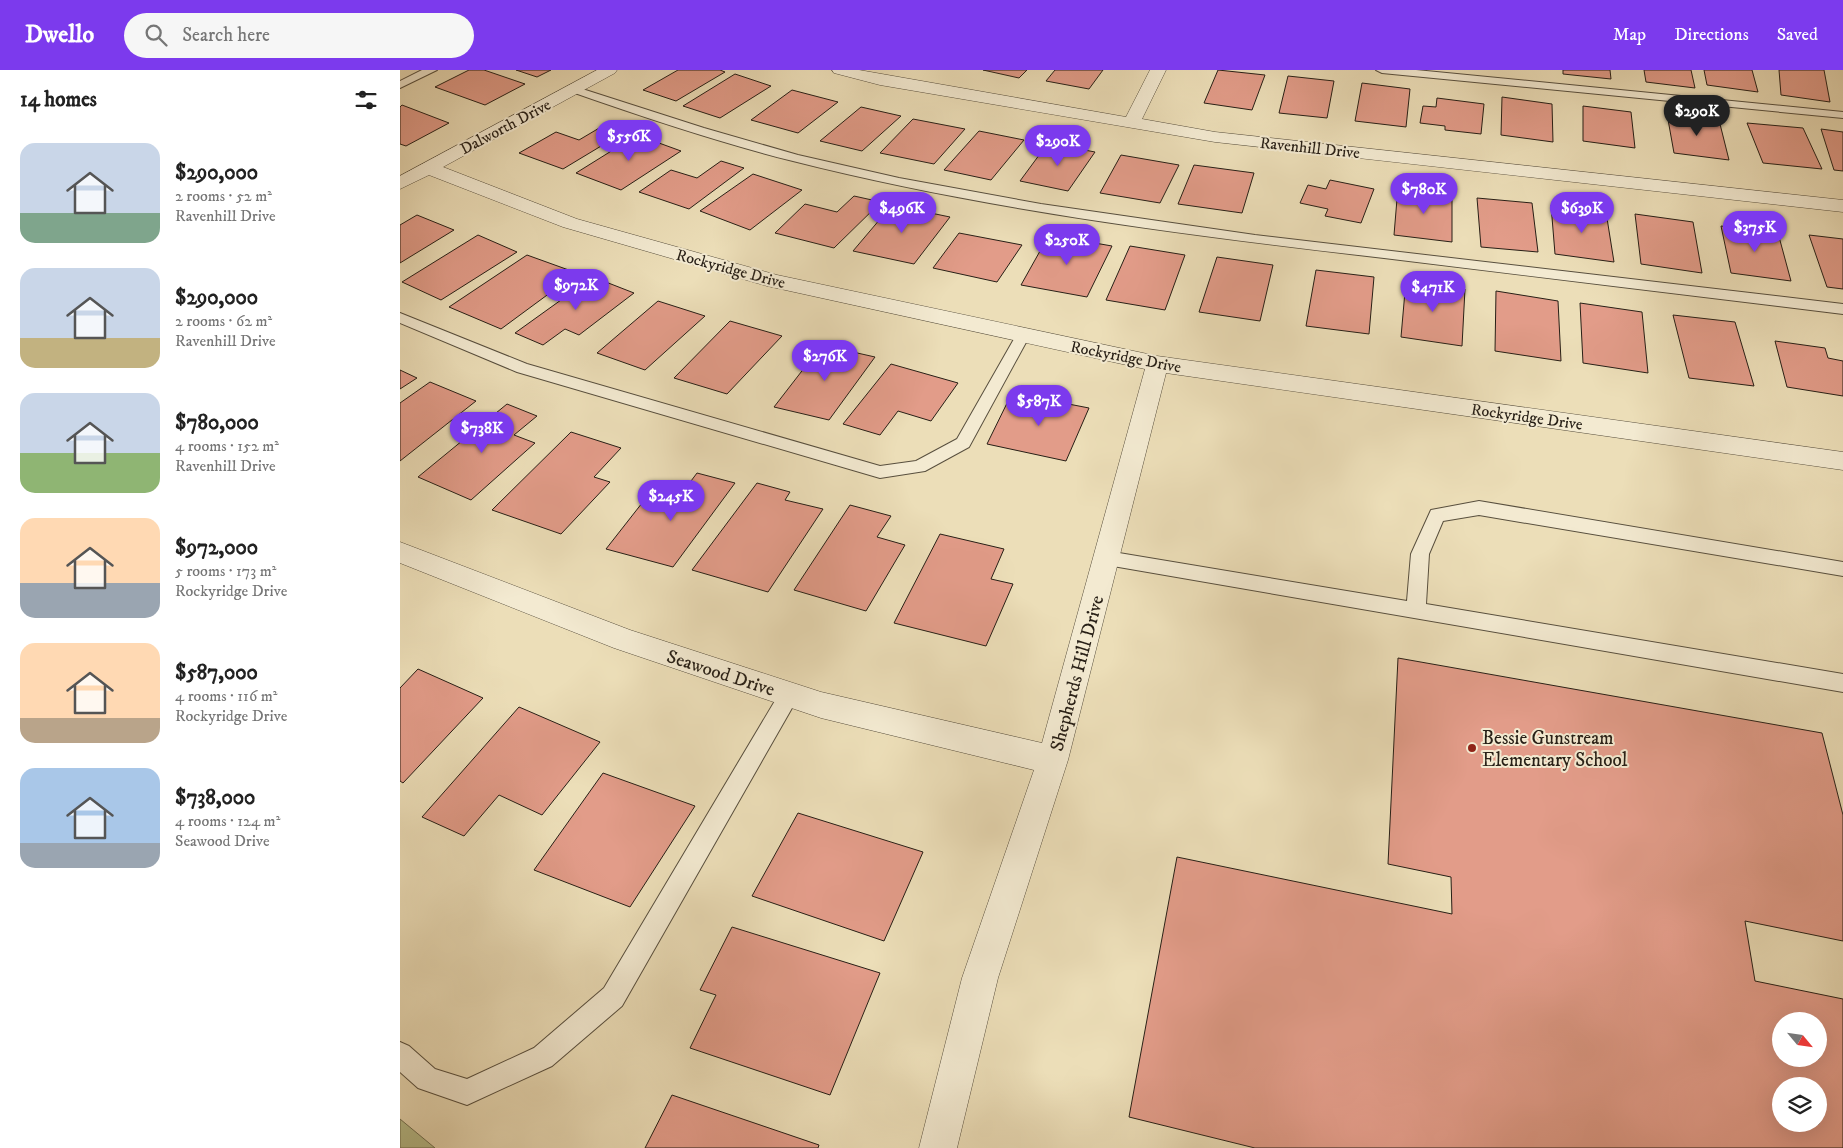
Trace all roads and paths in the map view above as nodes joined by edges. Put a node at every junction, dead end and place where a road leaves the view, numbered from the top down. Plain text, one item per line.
1 (431, 70) edge
2 (609, 70) edge
3 (840, 70) edge
4 (1158, 70) edge
5 (1382, 70) edge
6 (400, 85) edge
7 (573, 90) junction
8 (1843, 115) edge
9 (1132, 123) junction
10 (428, 168) junction
11 (400, 183) edge
12 (1843, 206) edge
13 (1843, 309) edge
14 (400, 318) edge
15 (1023, 335) junction
16 (1157, 364) junction
17 (1843, 461) edge
18 (400, 552) edge
19 (1107, 558) junction
20 (1843, 569) edge
21 (1416, 611) junction
22 (1843, 683) edge
23 (789, 695) junction
24 (1052, 760) junction
25 (400, 1055) edge
26 (938, 1148) edge

1 - 6 lane
2 - 7 street, Dalworth Drive
3 - 9 street, Ravenhill Drive
4 - 9 street
5 - 8 lane
7 - 10 street, Dalworth Drive
7 - 13 lane
9 - 12 street, Ravenhill Drive
10 - 11 street, Dalworth Drive
10 - 15 street, Rockyridge Drive
14 - 15 lane
15 - 16 street, Rockyridge Drive
16 - 17 street, Rockyridge Drive
16 - 19 street, Shepherds Hill Drive
18 - 23 street, Seawood Drive
19 - 21 lane
19 - 24 street, Shepherds Hill Drive
20 - 21 lane
21 - 22 lane
23 - 24 street, Seawood Drive
23 - 25 lane
24 - 26 street, Shepherds Hill Drive

